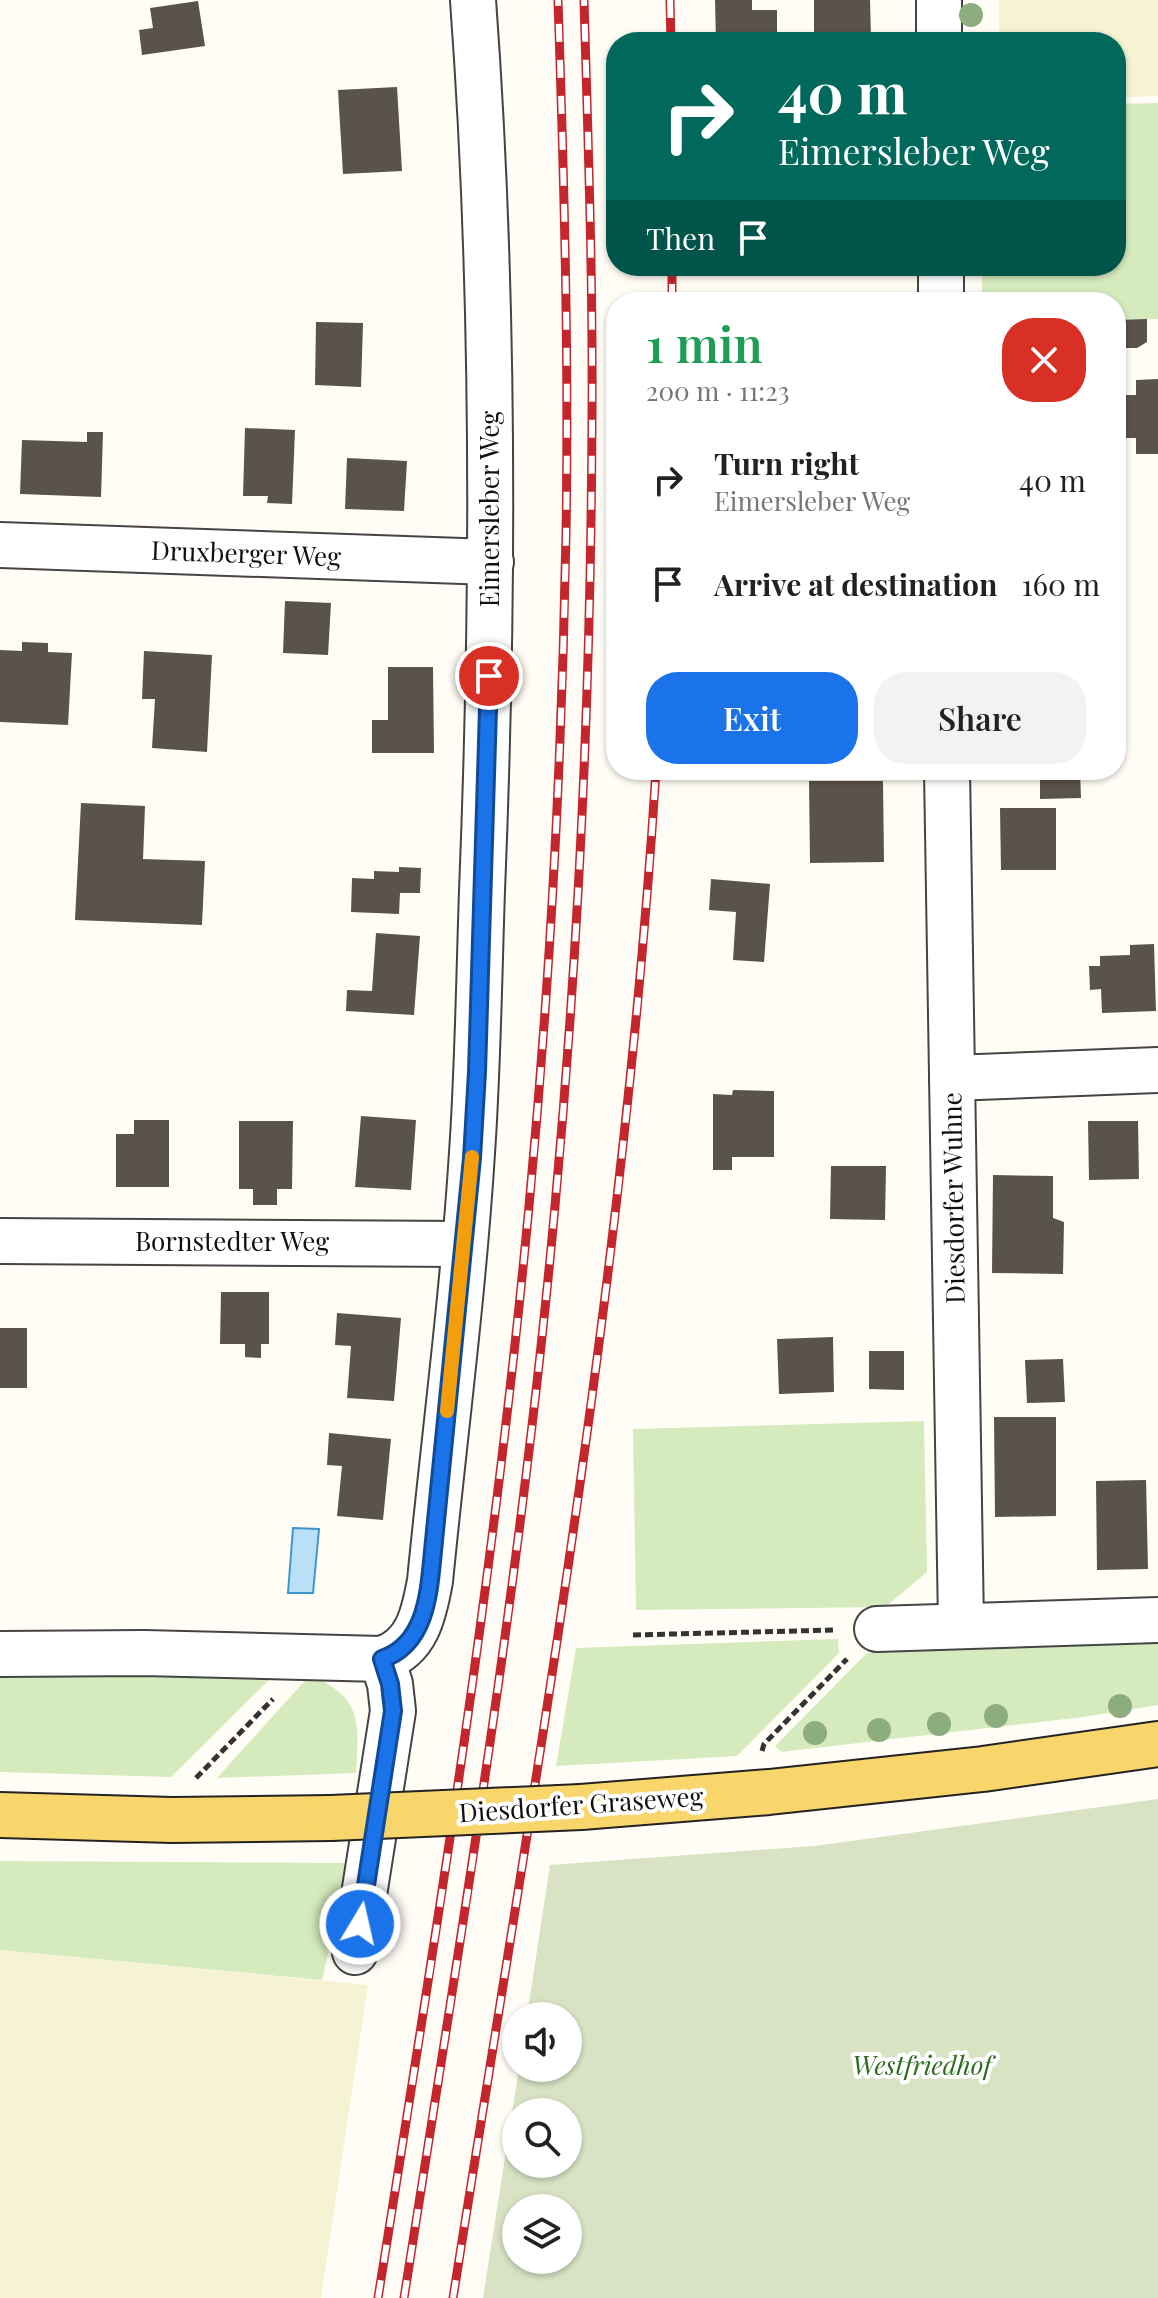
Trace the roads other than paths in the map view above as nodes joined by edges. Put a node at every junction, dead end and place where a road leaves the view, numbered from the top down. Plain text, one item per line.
1 (473, 0) edge
2 (939, 0) edge
3 (939, 32) edge
4 (0, 545) edge
5 (491, 562) junction
6 (947, 780) edge
7 (1158, 1070) edge
8 (952, 1078) junction
9 (0, 1241) edge
10 (464, 1244) junction
11 (1158, 1620) edge
12 (961, 1625) junction
13 (862, 1644) road end
14 (0, 1654) edge
15 (382, 1659) junction
16 (1158, 1744) edge
17 (0, 1815) edge
18 (355, 1952) dead end

1 - 5 street, Eimersleber Weg
2 - 3 street
4 - 5 street, Druxberger Weg
5 - 10 street, Eimersleber Weg
6 - 8 street, Diesdorfer Wuhne
7 - 8 street
8 - 12 street, Diesdorfer Wuhne
9 - 10 street, Bornstedter Weg
10 - 15 street, Eimersleber Weg
11 - 12 street
12 - 13 street
14 - 15 street
15 - 18 street
16 - 17 main road, Diesdorfer Graseweg, bridge

